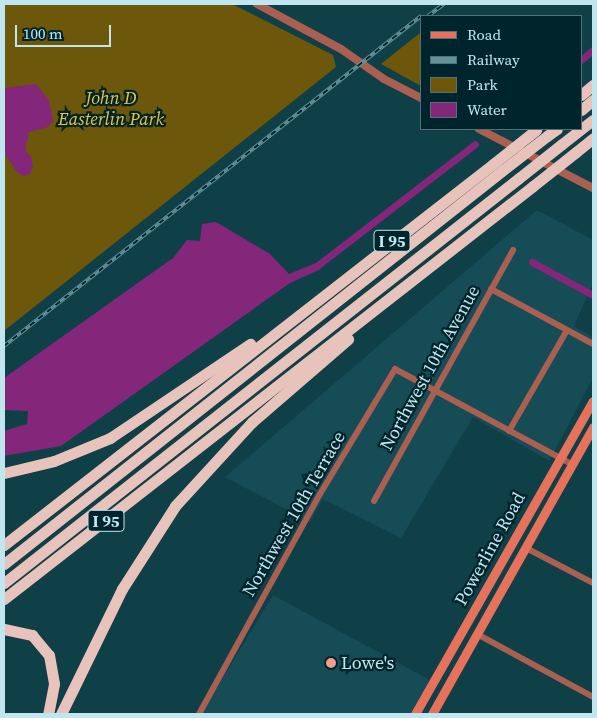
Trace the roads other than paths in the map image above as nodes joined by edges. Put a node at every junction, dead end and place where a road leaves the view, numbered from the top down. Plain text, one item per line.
1 (257, 4) edge
2 (593, 85) edge
3 (582, 94) edge
4 (420, 97) edge
5 (593, 100) edge
6 (582, 109) edge
7 (593, 120) edge
8 (582, 129) edge
9 (481, 130) edge
10 (580, 130) edge
11 (540, 132) edge
12 (593, 138) edge
13 (593, 188) edge
14 (513, 250) dead end
15 (491, 289) junction
16 (373, 312) junction
17 (345, 314) junction
18 (292, 319) junction
19 (566, 330) junction
20 (593, 344) edge
21 (435, 391) junction
22 (272, 392) junction
23 (593, 400) edge
24 (180, 425) junction
25 (593, 427) edge
26 (509, 431) junction
27 (560, 458) junction
28 (572, 465) junction
29 (4, 472) edge
30 (96, 473) junction
31 (374, 500) dead end
32 (4, 545) edge
33 (526, 548) junction
34 (4, 564) edge
35 (4, 583) edge
36 (593, 583) edge
37 (4, 599) edge
38 (477, 605) junction
39 (4, 628) edge
40 (464, 629) junction
41 (477, 634) junction
42 (465, 656) junction
43 (82, 674) junction
44 (593, 697) edge
45 (48, 714) edge
46 (62, 714) edge
47 (69, 714) edge
48 (199, 714) edge
49 (416, 714) edge
50 (432, 714) edge

1 - 4 street
2 - 3 highway
5 - 6 highway
7 - 8 highway, bridge
9 - 13 street
10 - 17 highway, bridge
11 - 18 highway, I 95, bridge
11 - 24 highway, bridge
12 - 16 highway, I 95, bridge
14 - 15 street, Northwest 10th Avenue
15 - 19 street
15 - 21 street, Northwest 10th Avenue
16 - 22 highway, I 95
16 - 43 highway
17 - 22 highway
17 - 35 highway
18 - 29 highway
18 - 30 highway, I 95
19 - 20 street
19 - 26 street
21 - 26 street
21 - 31 street, Northwest 10th Avenue
21 - 48 street, Northwest 10th Terrace
22 - 37 highway, I 95
23 - 27 main road, Powerline Road
24 - 30 highway
24 - 34 highway
25 - 28 main road, Powerline Road
26 - 27 street
27 - 28 street
27 - 38 main road, Powerline Road
28 - 33 main road, Powerline Road
30 - 32 highway, I 95
33 - 36 street
33 - 41 main road, Powerline Road
38 - 40 main road, Powerline Road
38 - 41 main road
39 - 45 highway
40 - 42 main road
40 - 49 main road, Powerline Road
41 - 42 main road, Powerline Road
41 - 44 street
42 - 50 main road, Powerline Road
43 - 46 highway
43 - 47 highway

